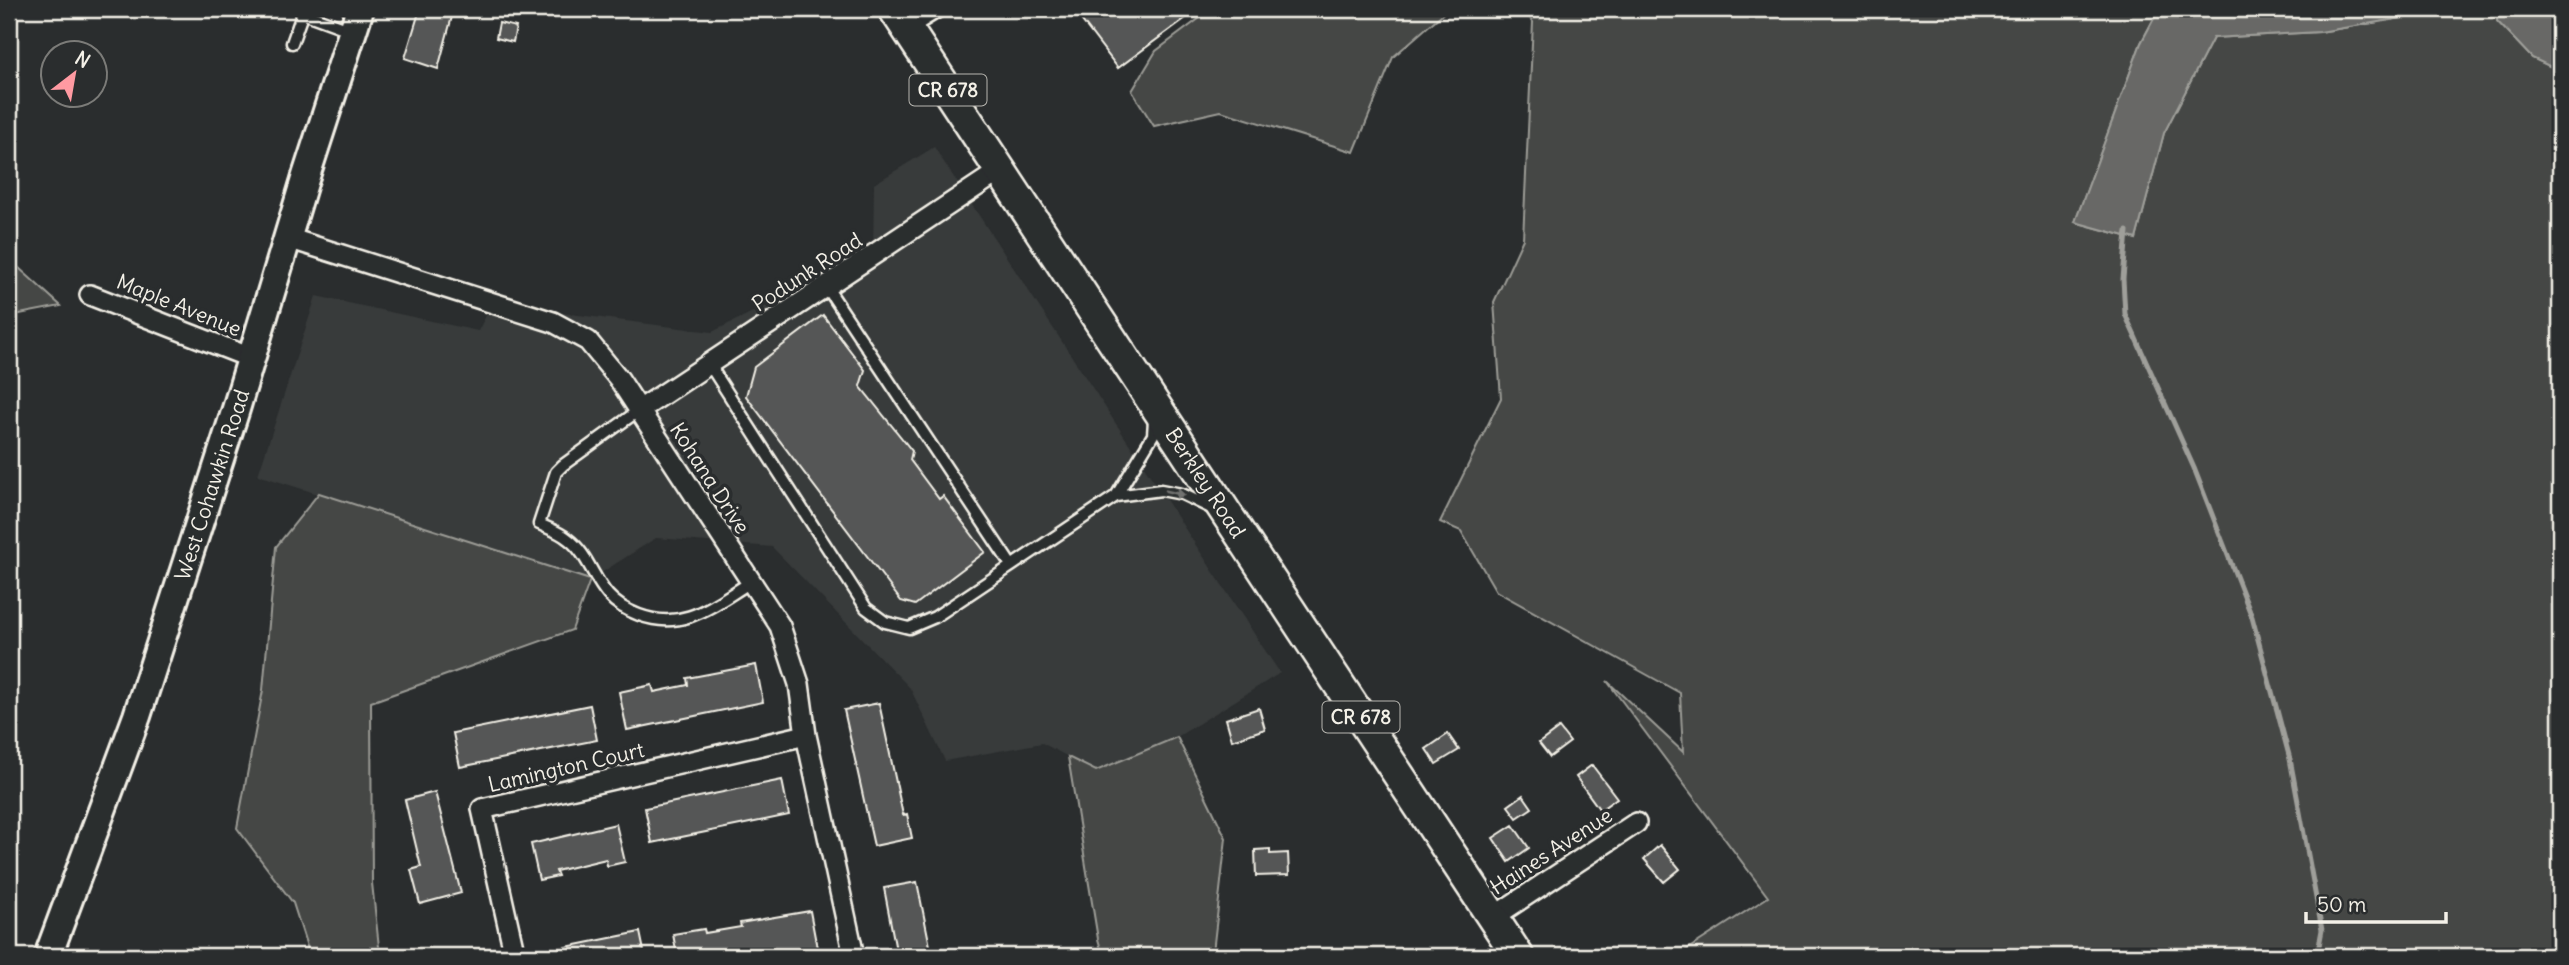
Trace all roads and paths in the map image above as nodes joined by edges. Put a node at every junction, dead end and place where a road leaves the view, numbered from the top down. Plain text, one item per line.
1 (943, 9) edge
2 (304, 11) edge
3 (357, 20) edge
4 (901, 20) edge
5 (292, 43) dead end
6 (1001, 170) junction
7 (288, 238) junction
8 (827, 286) junction
9 (90, 295) dead end
10 (251, 359) junction
11 (709, 364) junction
12 (1154, 402) junction
13 (638, 411) junction
14 (1116, 496) junction
15 (1229, 516) junction
16 (1011, 565) junction
17 (751, 582) junction
18 (806, 735) junction
19 (1636, 823) dead end
20 (1492, 918) junction
21 (1516, 955) edge
22 (47, 956) edge
23 (515, 956) edge
24 (854, 956) edge

1 - 4 lane
2 - 3 lane
2 - 5 lane
3 - 7 main road, West Cohawkin Road
4 - 6 main road, Berkley Road / CR 678
6 - 8 street, Podunk Road
6 - 12 main road, Berkley Road / CR 678
7 - 10 main road, West Cohawkin Road
7 - 13 street, Kohana Drive
8 - 11 street, Podunk Road
8 - 16 lane
9 - 10 street, Maple Avenue
10 - 22 main road, West Cohawkin Road
11 - 13 street, Podunk Road
11 - 16 lane
12 - 14 lane
12 - 15 main road, Berkley Road / CR 678
13 - 17 street, Kohana Drive
13 - 17 lane
14 -> 15 lane
14 - 16 lane
15 - 20 main road, Berkley Road / CR 678
17 - 18 street, Kohana Drive
18 - 23 street, Lamington Court
18 - 24 street, Kohana Drive
19 - 20 street, Haines Avenue
20 - 21 main road, Berkley Road / CR 678

